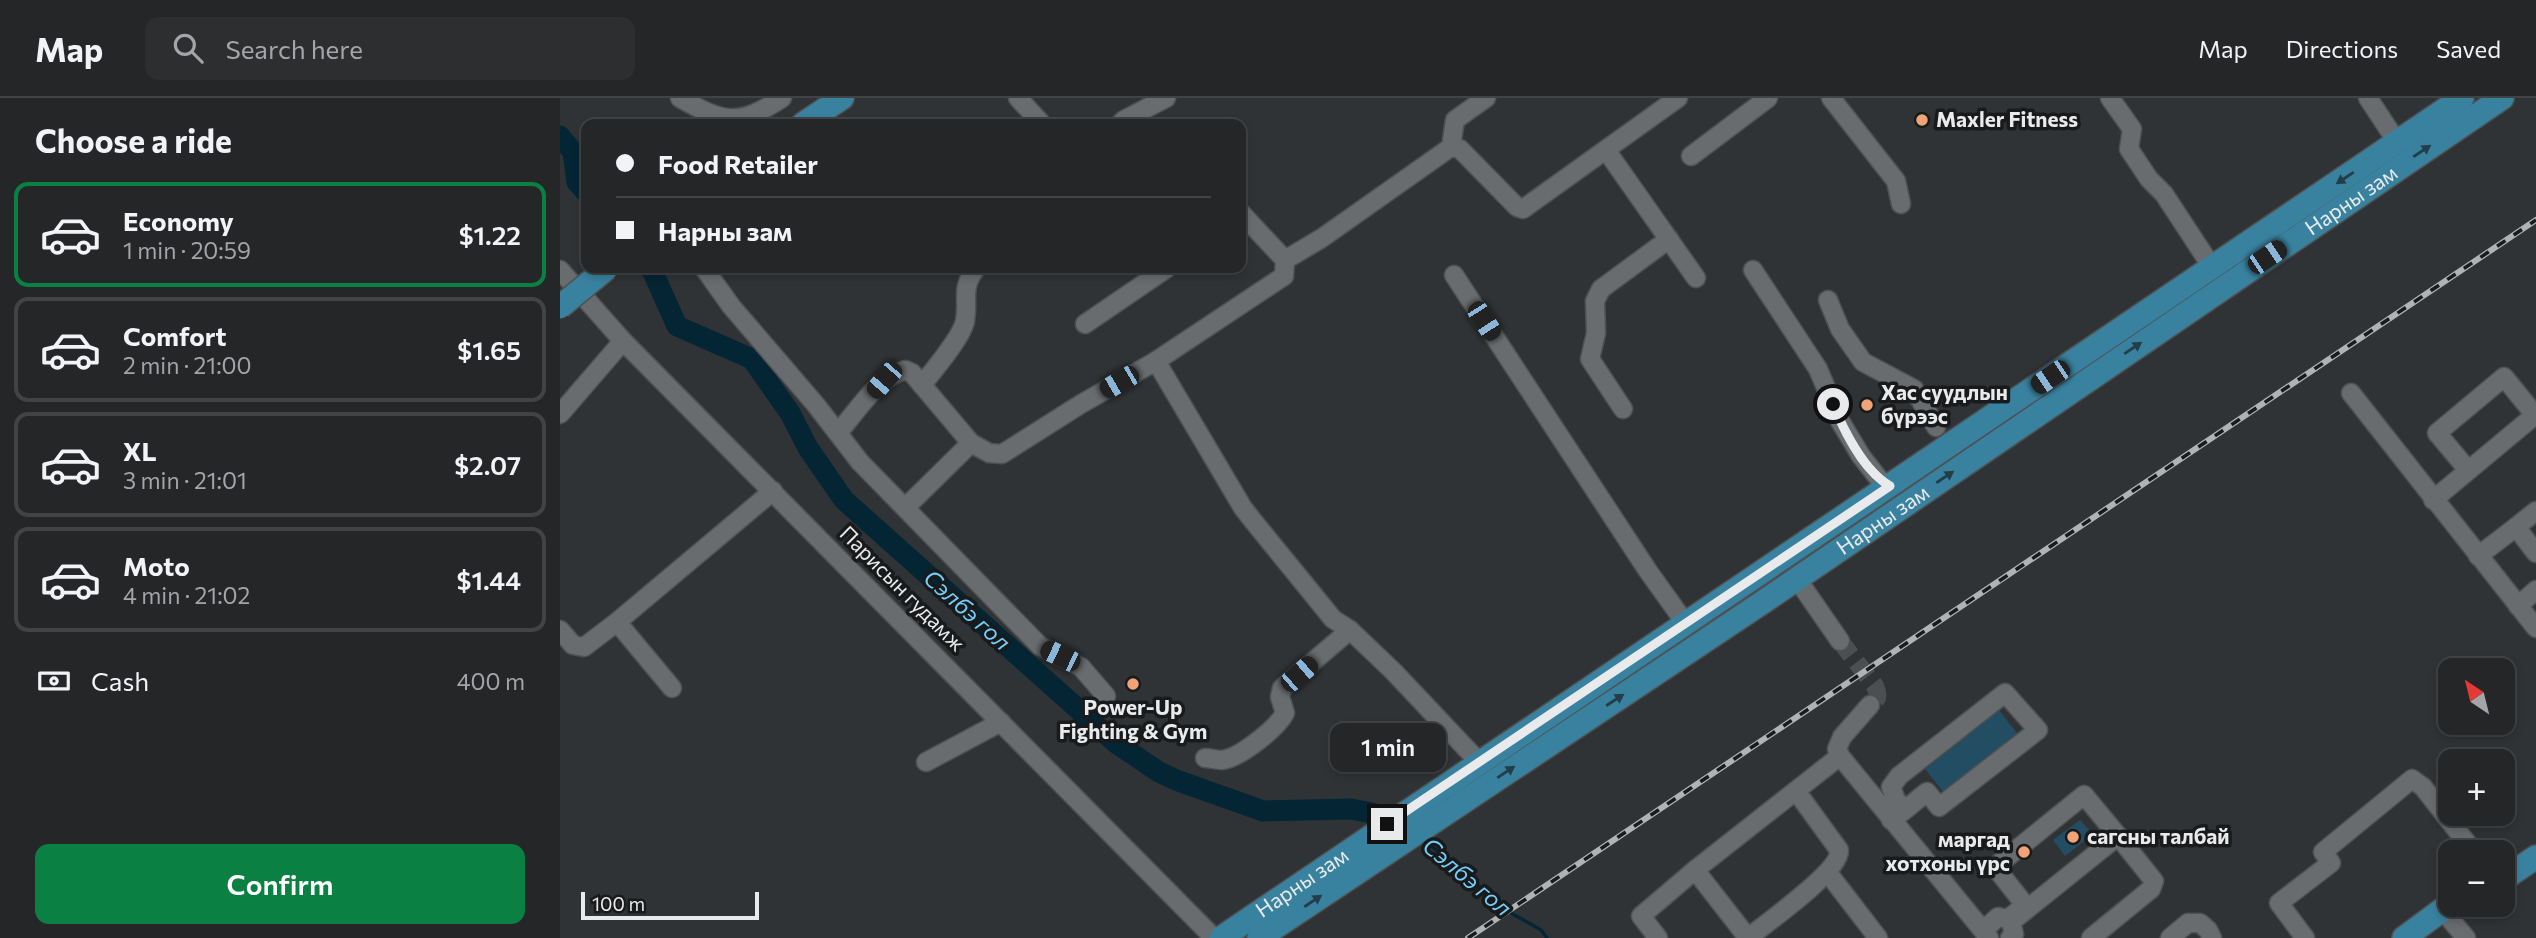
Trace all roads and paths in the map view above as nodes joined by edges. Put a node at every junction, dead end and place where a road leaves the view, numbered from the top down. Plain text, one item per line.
1 (680, 98) edge
2 (782, 98) edge
3 (842, 98) edge
4 (1018, 98) edge
5 (1166, 98) edge
6 (1486, 98) edge
7 (1678, 98) edge
8 (1768, 98) edge
9 (1831, 98) edge
10 (2110, 98) edge
11 (2368, 98) edge
12 (2462, 98) edge
13 (2502, 98) edge
14 (729, 119) edge
15 (737, 119) edge
16 (810, 119) edge
17 (1037, 119) edge
18 (1126, 119) edge
19 (2397, 142) junction
20 (1451, 147) junction
21 (1606, 150) junction
22 (1691, 156) dead end
23 (1901, 204) dead end
24 (1246, 218) edge
25 (1669, 239) junction
26 (2206, 258) dead end
27 (1285, 260) junction
28 (560, 270) edge
29 (1753, 270) dead end
30 (601, 273) edge
31 (708, 273) edge
32 (973, 273) edge
33 (1160, 273) edge
34 (1454, 275) dead end
35 (1696, 278) dead end
36 (1828, 300) dead end
37 (560, 307) edge
38 (2169, 310) junction
39 (1085, 324) dead end
40 (622, 341) junction
41 (1156, 361) junction
42 (922, 385) junction
43 (2351, 393) dead end
44 (1623, 409) dead end
45 (560, 414) edge
46 (1936, 427) dead end
47 (838, 433) junction
48 (971, 443) junction
49 (2468, 470) junction
50 (1890, 486) junction
51 (773, 491) junction
52 (2433, 500) junction
53 (905, 508) junction
54 (2536, 511) edge
55 (2516, 527) junction
56 (2536, 553) edge
57 (2478, 556) junction
58 (1793, 581) junction
59 (2536, 590) edge
60 (2518, 606) junction
61 (617, 622) junction
62 (1690, 622) junction
63 (2536, 628) edge
64 (560, 630) edge
65 (1350, 630) junction
66 (1706, 639) junction
67 (1838, 642) tunnel mouth
68 (672, 688) dead end
69 (1106, 696) dead end
70 (1870, 705) dead end
71 (1001, 722) junction
72 (1840, 756) junction
73 (1205, 758) dead end
74 (926, 762) dead end
75 (1479, 762) junction
76 (1796, 790) junction
77 (1898, 815) junction
78 (2118, 836) junction
79 (2465, 840) edge
80 (2536, 842) edge
81 (1360, 856) junction
82 (2515, 856) edge
83 (2536, 857) edge
84 (1695, 870) junction
85 (2515, 871) edge
86 (1828, 873) junction
87 (2440, 917) edge
88 (2445, 917) edge
89 (2454, 917) edge
90 (1987, 935) edge
91 (1213, 938) edge
92 (1221, 938) edge
93 (1259, 938) edge
94 (1658, 938) edge
95 (1748, 938) edge
96 (1878, 938) edge
97 (2010, 938) edge
98 (2091, 938) edge
99 (2170, 938) edge
100 (2212, 938) edge
101 (2305, 938) edge
102 (2404, 938) edge
103 (2427, 938) edge
104 (2466, 938) edge

1 - 14 street
2 - 15 street
3 - 16 main road
4 - 17 street
5 - 18 street
6 - 20 street
7 - 21 street
8 - 22 street
9 - 23 street
10 - 26 street
11 - 19 street
12 - 19 main road, Нарны зам
38 -> 13 main road, Нарны зам
19 -> 38 main road, Нарны зам
20 - 21 street
20 - 27 street
21 - 25 street
24 - 27 street
25 - 35 street
25 - 44 street
27 - 41 street
28 - 40 street, Парисын гудамж
29 - 50 street
30 - 37 main road, bridge
31 - 47 street
32 - 42 street
33 - 39 street
34 - 62 street
36 - 46 street
38 - 50 main road, Нарны зам
58 -> 38 main road, Нарны зам
40 - 45 street
40 - 51 street, Парисын гудамж
41 - 48 street
41 - 65 street
42 - 47 street
42 - 48 street
43 - 52 street
47 - 53 street
48 - 53 street
49 - 49 street
49 - 52 street
50 - 62 main road, Нарны зам
51 - 61 street
51 - 71 street, Парисын гудамж
52 - 57 street
53 - 69 street
54 - 55 street
55 - 56 street
55 - 57 street
57 - 60 street
58 - 66 main road, Нарны зам
58 - 67 street
59 - 60 street
60 - 63 street
61 - 64 street
61 - 68 street
62 - 66 main road
62 - 75 main road, Нарны зам
65 - 73 street
65 - 75 street
81 -> 66 main road, Нарны зам
70 - 72 street
71 - 74 street
71 - 91 street, Парисын гудамж
72 - 76 street
72 - 77 street
75 - 81 main road, Нарны зам
76 - 84 street
76 - 86 street
77 - 77 street
77 - 90 street
78 - 90 street
78 - 97 street
78 - 98 street
79 - 101 street
80 - 82 main road
81 - 92 main road, Нарны зам
93 -> 81 main road, Нарны зам
83 - 85 main road
84 - 94 street
84 - 95 street
86 - 95 street
86 - 96 street
87 - 102 main road
88 - 103 main road
89 - 104 street
99 - 100 street

